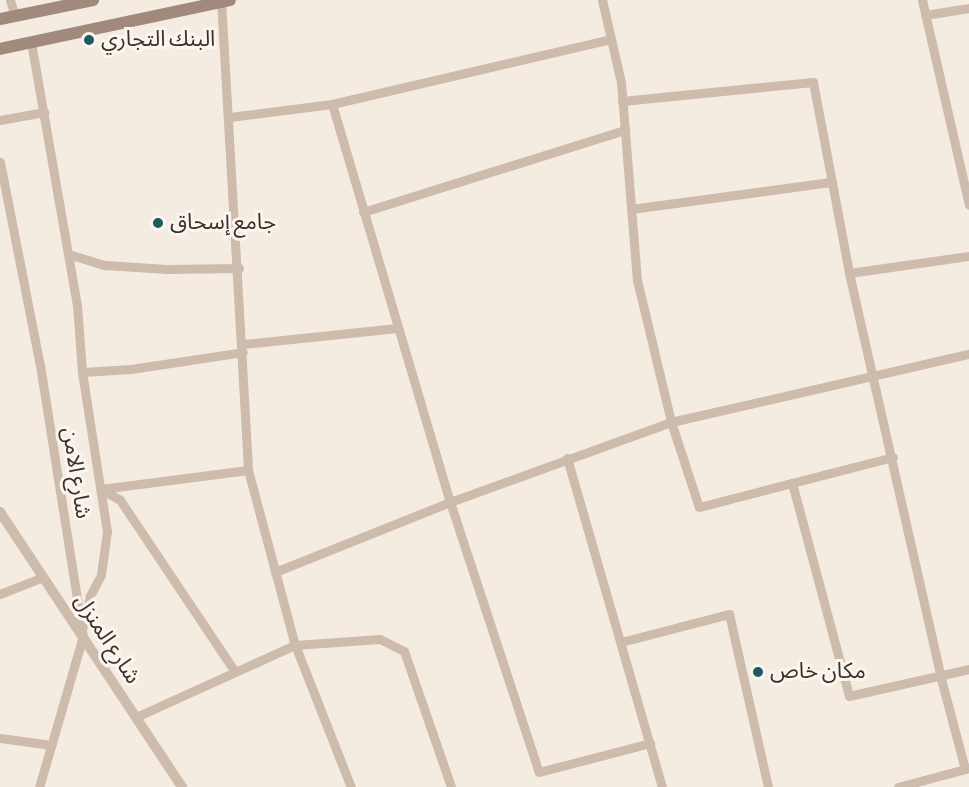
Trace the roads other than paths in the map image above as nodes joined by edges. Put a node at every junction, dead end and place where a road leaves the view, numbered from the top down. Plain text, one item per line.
1 (10, 0) edge
2 (93, 0) edge
3 (602, 0) edge
4 (922, 0) edge
5 (224, 1) edge
6 (63, 3) edge
7 (969, 8) edge
8 (925, 15) junction
9 (15, 16) junction
10 (0, 19) edge
11 (611, 39) junction
12 (32, 42) junction
13 (0, 49) edge
14 (622, 101) junction
15 (332, 104) junction
16 (44, 112) junction
17 (230, 117) junction
18 (0, 120) edge
19 (625, 130) junction
20 (0, 162) edge
21 (966, 177) edge
22 (832, 182) junction
23 (969, 206) edge
24 (4, 208) edge
25 (631, 209) junction
26 (363, 212) junction
27 (68, 254) junction
28 (969, 256) edge
29 (238, 268) junction
30 (849, 273) junction
31 (397, 328) junction
32 (243, 348) junction
33 (969, 354) edge
34 (82, 372) junction
35 (873, 373) junction
36 (671, 422) junction
37 (567, 458) junction
38 (893, 458) junction
39 (248, 470) junction
40 (792, 483) junction
41 (101, 489) junction
42 (450, 502) junction
43 (0, 512) edge
44 (275, 572) junction
45 (43, 577) junction
46 (0, 594) edge
47 (82, 634) junction
48 (621, 642) junction
49 (295, 645) junction
50 (969, 669) edge
51 (235, 672) junction
52 (940, 675) junction
53 (136, 717) junction
54 (0, 738) edge
55 (650, 743) junction
56 (52, 746) junction
57 (967, 769) edge
58 (39, 787) edge
59 (182, 787) edge
60 (351, 787) edge
61 (451, 787) edge
62 (662, 787) edge
63 (768, 787) edge
64 (898, 787) edge

1 - 9 street
2 - 6 main road
3 - 11 street
4 - 8 street
5 - 12 main road
5 - 17 street
6 - 9 main road
7 - 8 street
8 - 21 street
9 - 10 main road
11 - 14 street
11 - 15 street
12 - 13 main road
12 - 16 street
14 - 19 street
14 - 22 street
15 - 17 street
15 - 26 street
16 - 18 street
16 - 27 street
17 - 29 street
19 - 25 street
19 - 26 street
20 - 24 street, شارع الامن
21 - 23 street
22 - 25 street
22 - 30 street
24 - 47 street, شارع الامن
25 - 36 street
26 - 31 street
27 - 29 street
27 - 34 street
28 - 30 street
29 - 32 street
30 - 35 street
31 - 32 street
31 - 42 street
32 - 34 street
32 - 39 street
33 - 35 street
34 - 41 street
35 - 36 street
35 - 38 street
36 - 37 street
36 - 40 street
37 - 42 street
37 - 48 street
38 - 40 street
38 - 52 street
39 - 41 street
39 - 44 street
40 - 52 street
41 - 47 street
41 - 51 street
42 - 44 street
42 - 55 street
43 - 45 street, شارع المنزل
44 - 49 street
45 - 46 street
45 - 47 street, شارع المنزل
47 - 53 street, شارع المنزل
47 - 56 street, شارع الامن
48 - 55 street
48 - 63 street
49 - 51 street
49 - 60 street
49 - 61 street
50 - 52 street
51 - 53 street
52 - 57 street
53 - 59 street, شارع المنزل
54 - 56 street
55 - 62 street
56 - 58 street, شارع الامن
57 - 64 street

